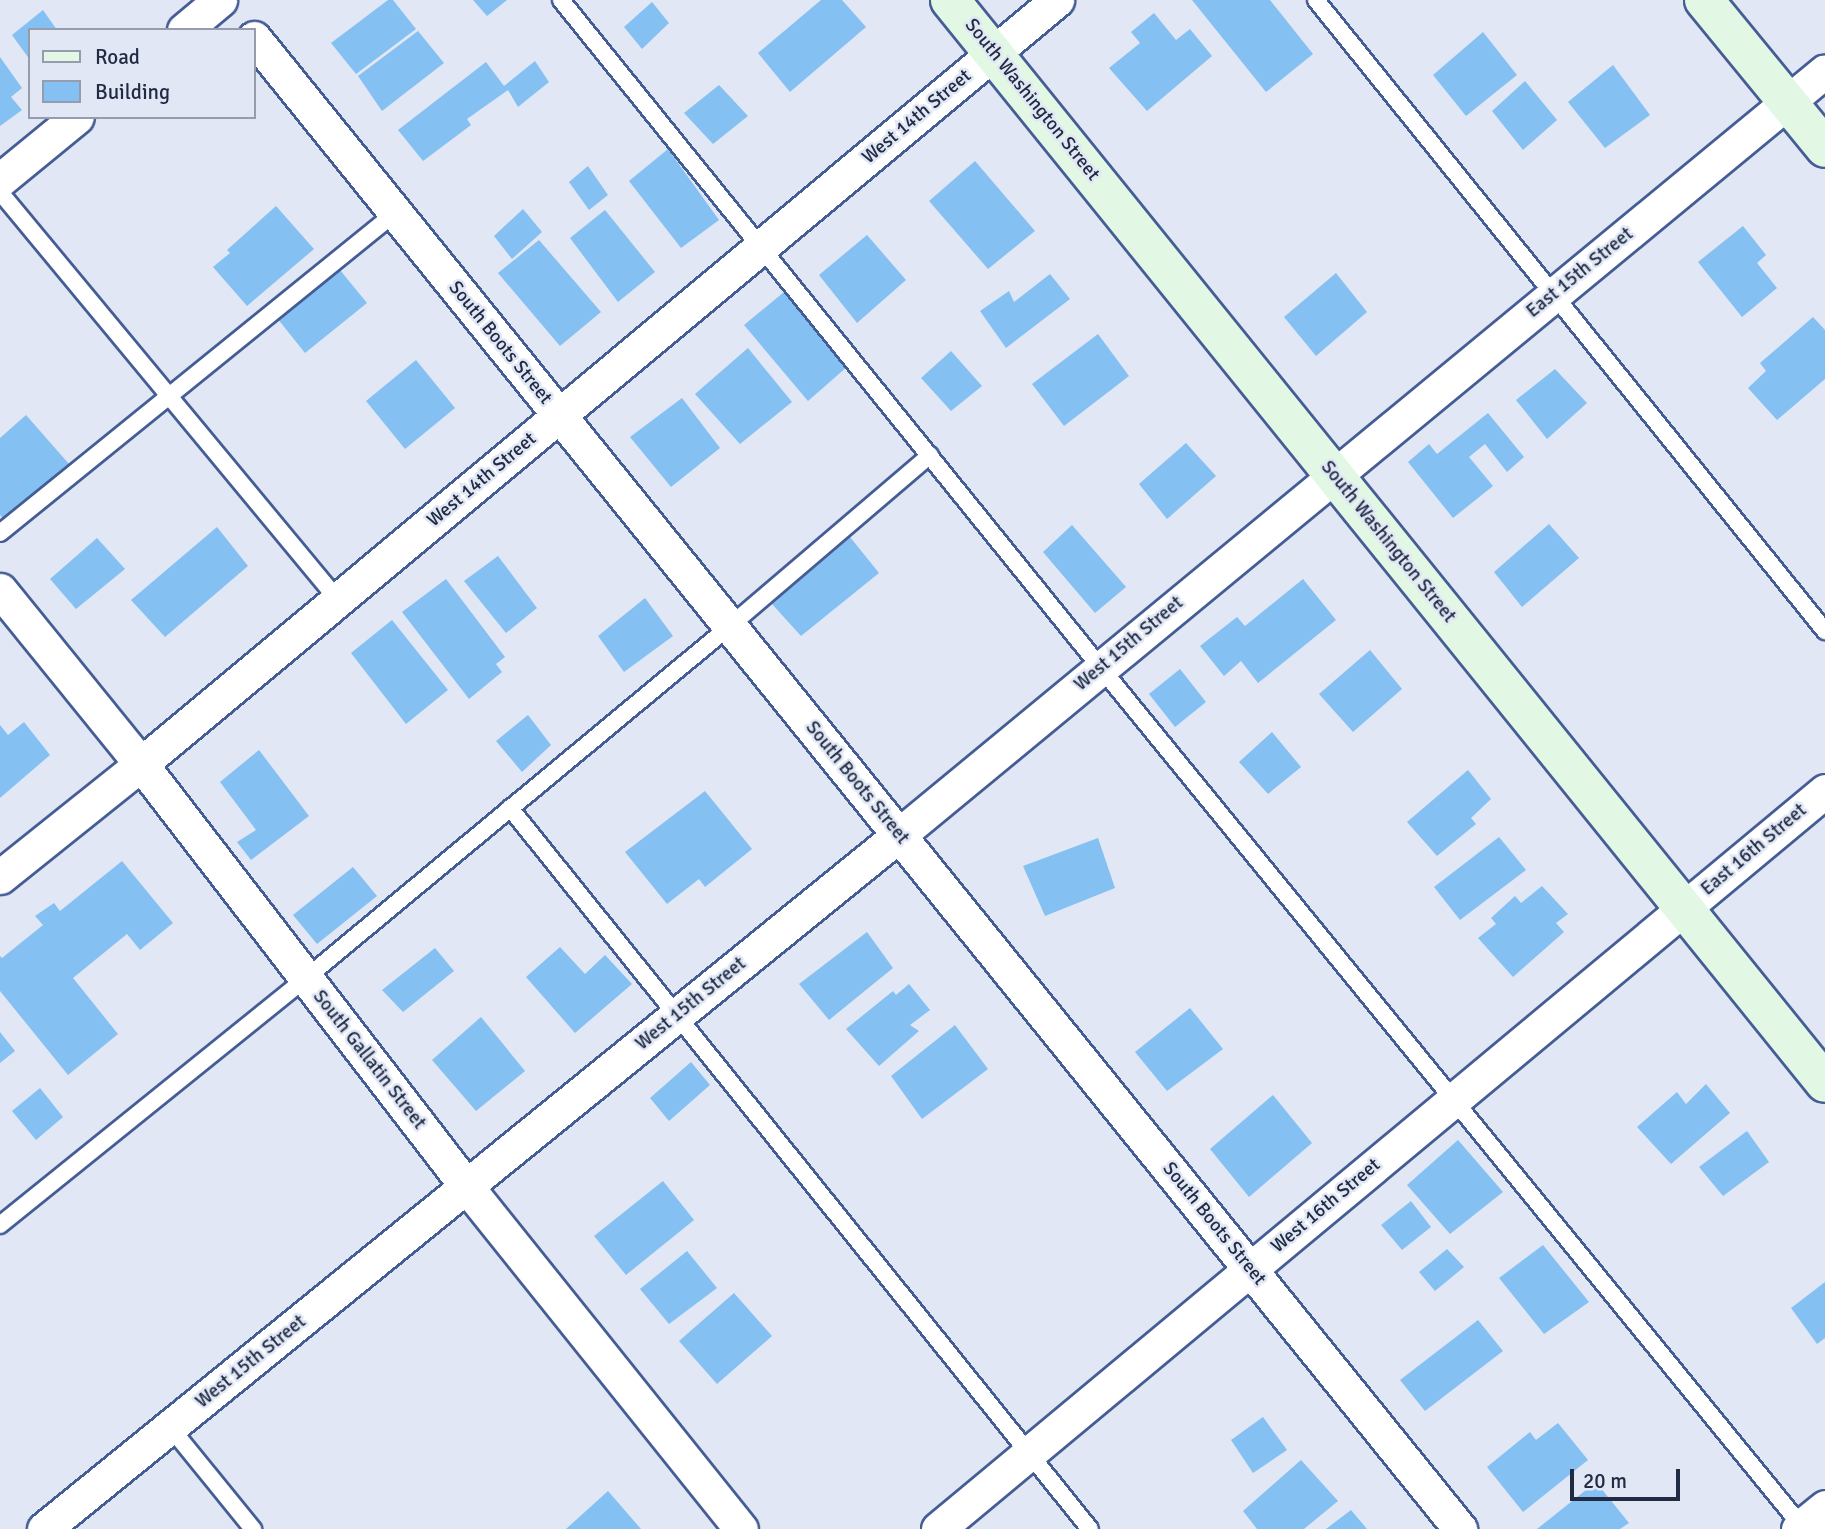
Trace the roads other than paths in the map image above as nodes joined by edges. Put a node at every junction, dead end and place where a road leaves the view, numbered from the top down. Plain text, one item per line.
1 (222, 0) edge
2 (561, 0) edge
3 (950, 0) edge
4 (1057, 0) edge
5 (1316, 0) edge
6 (1704, 0) edge
7 (187, 28) edge
8 (245, 28) edge
9 (256, 39) edge
10 (993, 53) junction
11 (1825, 71) edge
12 (1789, 102) junction
13 (75, 119) edge
14 (1825, 148) edge
15 (0, 180) edge
16 (0, 192) edge
17 (395, 213) junction
18 (762, 246) junction
19 (1552, 296) junction
20 (168, 395) junction
21 (559, 415) junction
22 (930, 455) junction
23 (1334, 475) junction
24 (0, 533) edge
25 (0, 590) edge
26 (338, 600) junction
27 (730, 626) junction
28 (1825, 631) edge
29 (1101, 668) junction
30 (141, 764) junction
31 (1825, 791) edge
32 (510, 808) junction
33 (899, 835) junction
34 (0, 877) edge
35 (1683, 909) junction
36 (306, 978) junction
37 (677, 1015) junction
38 (1825, 1083) edge
39 (1454, 1100) junction
40 (467, 1187) junction
41 (0, 1225) edge
42 (1250, 1269) junction
43 (170, 1427) junction
44 (1028, 1454) junction
45 (1807, 1523) edge
46 (44, 1529) edge
47 (253, 1529) edge
48 (741, 1529) edge
49 (938, 1529) edge
50 (1090, 1529) edge
51 (1460, 1529) edge

1 - 7 street
1 - 8 street
2 - 18 lane
3 - 10 main road, South Washington Street
4 - 10 street, West 14th Street
5 - 19 lane
6 - 12 main road
9 - 17 street, South Boots Street
10 - 18 street, West 14th Street
10 - 23 main road, South Washington Street
11 - 12 street, East 15th Street
12 - 14 main road
12 - 19 street, East 15th Street
13 - 15 street
16 - 20 lane
17 - 20 lane
17 - 21 street, South Boots Street
18 - 21 street, West 14th Street
18 - 22 lane
19 - 23 street, East 15th Street
19 - 28 lane
20 - 24 lane
20 - 26 lane
21 - 26 street, West 14th Street
21 - 27 street, South Boots Street
22 - 27 lane
22 - 29 lane
23 - 29 street, West 15th Street
23 - 35 main road, South Washington Street
25 - 30 street, South Gallatin Street
26 - 30 street, West 14th Street
27 - 32 lane
27 - 33 street, South Boots Street
29 - 33 street, West 15th Street
29 - 39 lane
30 - 34 street, West 14th Street
30 - 36 street, South Gallatin Street
31 - 35 street, East 16th Street
32 - 36 lane
32 - 37 lane
33 - 37 street, West 15th Street
33 - 42 street, South Boots Street
35 - 38 main road, South Washington Street
35 - 39 street, West 16th Street
36 - 40 street, South Gallatin Street
36 - 41 lane
37 - 40 street, West 15th Street
37 - 44 lane
39 - 42 street, West 16th Street
39 - 45 lane
40 - 43 street, West 15th Street
40 - 48 street, South Gallatin Street
42 - 44 street, West 16th Street
42 - 51 street, South Boots Street
43 - 46 street, West 15th Street
43 - 47 lane
44 - 49 street, West 16th Street
44 - 50 lane

